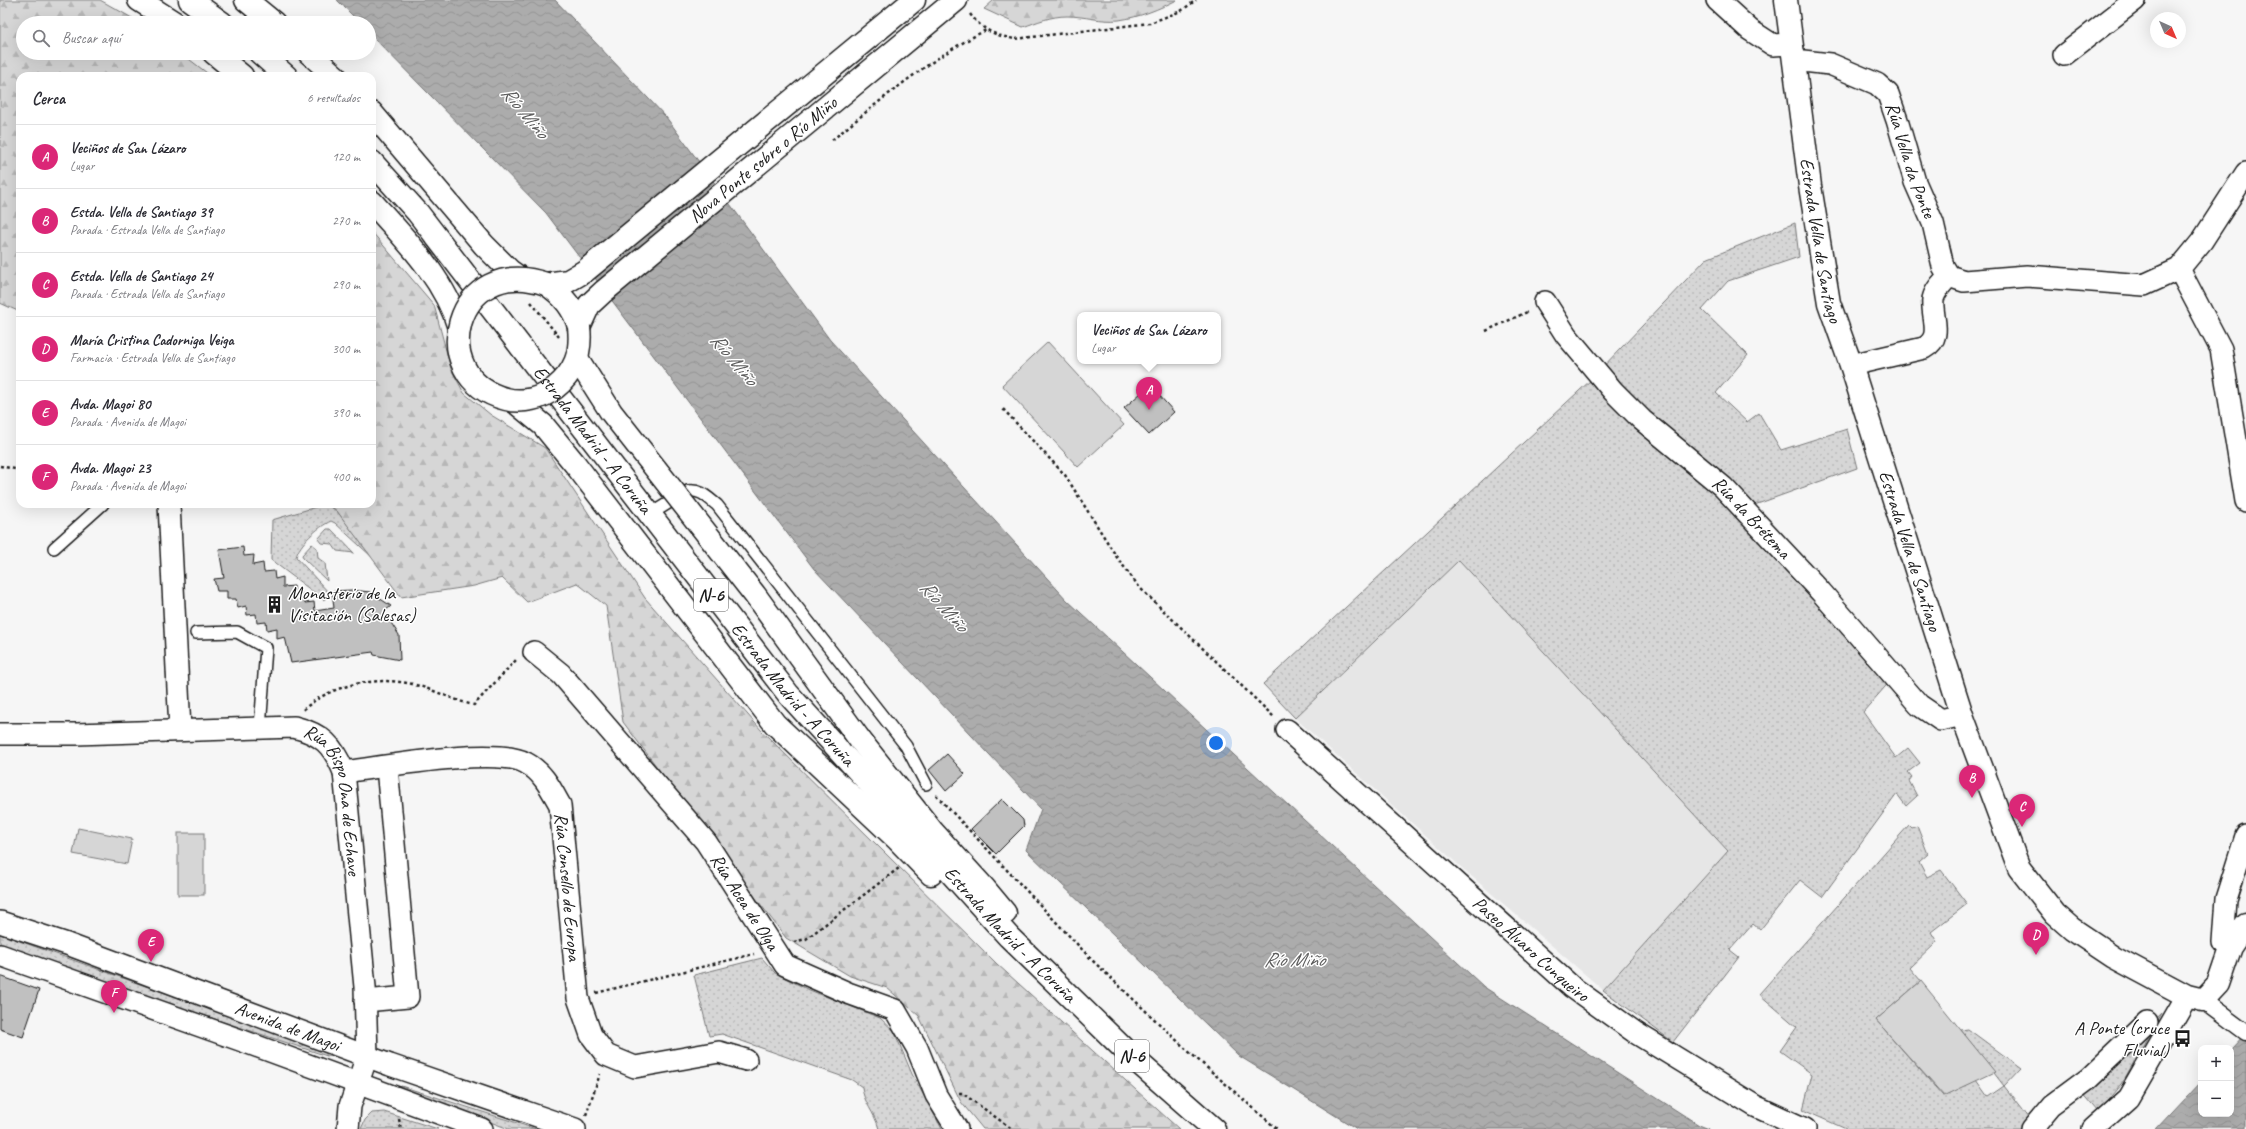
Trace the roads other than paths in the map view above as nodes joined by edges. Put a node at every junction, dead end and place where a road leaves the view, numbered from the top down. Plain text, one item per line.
1 (139, 0) edge
2 (190, 0) edge
3 (246, 0) edge
4 (914, 0) edge
5 (1717, 0) edge
6 (1786, 0) edge
7 (2135, 0) edge
8 (962, 5) edge
9 (164, 16) edge
10 (212, 16) edge
11 (265, 16) edge
12 (1793, 52) junction
13 (2064, 55) dead end
14 (223, 60) edge
15 (268, 60) edge
16 (316, 60) edge
17 (237, 72) edge
18 (281, 72) edge
19 (330, 72) edge
20 (376, 118) edge
21 (376, 167) edge
22 (2246, 173) edge
23 (376, 207) edge
24 (2179, 269) junction
25 (1949, 276) junction
26 (546, 284) junction
27 (523, 287) junction
28 (1545, 302) road end
29 (580, 327) junction
30 (459, 328) junction
31 (578, 360) junction
32 (1851, 365) junction
33 (514, 401) junction
34 (2246, 501) edge
35 (99, 508) edge
36 (169, 508) edge
37 (649, 514) junction
38 (54, 548) dead end
39 (196, 633) dead end
40 (534, 652) road end
41 (1962, 716) junction
42 (260, 728) junction
43 (180, 730) junction
44 (1287, 730) road end
45 (0, 734) edge
46 (387, 767) junction
47 (344, 772) junction
48 (926, 784) road end
49 (2246, 836) edge
50 (0, 922) edge
51 (2246, 924) edge
52 (2231, 946) junction
53 (0, 955) edge
54 (365, 1001) junction
55 (2202, 1002) junction
56 (1078, 1004) junction
57 (2147, 1022) dead end
58 (2246, 1032) edge
59 (367, 1056) junction
60 (746, 1060) dead end
61 (357, 1083) junction
62 (1188, 1106) junction
63 (580, 1124) edge
64 (348, 1129) edge
65 (482, 1129) edge
66 (957, 1129) edge
67 (1214, 1129) edge
68 (1805, 1129) edge
69 (2032, 1129) edge
70 (2093, 1129) edge

1 - 9 main road
2 - 10 main road
3 - 11 main road
4 - 26 main road, Nova Ponte sobre o Río Miño
5 - 12 street, Rúa Vella da Ponte
6 - 12 main road, Estrada Vella de Santiago
7 - 13 street
8 - 29 main road, Nova Ponte sobre o Río Miño
12 - 25 street, Rúa Vella da Ponte
12 - 32 main road, Estrada Vella de Santiago
14 - 17 main road
15 - 18 main road
16 - 19 main road
20 - 27 main road
21 - 37 main road, Estrada Madrid - A Coruña / N-6
22 - 24 street
23 - 30 main road
24 - 25 street
24 - 34 street
25 - 32 street
26 - 27 main road, bridge
26 - 29 main road
27 - 30 main road, bridge
28 - 41 street, Rúa da Brétema
29 - 31 main road, bridge
30 - 33 main road, bridge
31 - 33 main road, bridge
31 - 56 main road, bridge
32 - 41 main road, Estrada Vella de Santiago
33 - 62 main road
35 - 38 lane
36 - 43 street
37 - 48 lane
37 - 56 main road, Estrada Madrid - A Coruña / N-6
39 - 42 lane
40 - 66 street, Rúa Acea de Olga
41 - 55 main road, Estrada Vella de Santiago
42 - 43 street, Rúa Bispo Ona de Echave
42 - 47 street, Rúa Bispo Ona de Echave
43 - 45 street, Rúa Bispo Ona de Echave
44 - 68 street, Paseo Álvaro Cunqueiro
46 - 47 street, Rúa Consello de Europa
46 - 54 street
46 - 60 street, Rúa Consello de Europa
47 - 54 street, Rúa Bispo Ona de Echave
49 - 52 street
50 - 59 street, Avenida de Magoi
51 - 52 main road
52 - 55 main road
53 - 61 street, Avenida de Magoi
54 - 59 street, Rúa Bispo Ona de Echave
55 - 58 street
55 - 70 street
56 - 62 main road, Estrada Madrid - A Coruña / N-6
57 - 69 street
59 - 61 street
59 - 63 street, Avenida de Magoi
61 - 64 street
61 - 65 street, Avenida de Magoi
62 - 67 main road, Estrada Madrid - A Coruña / N-6

